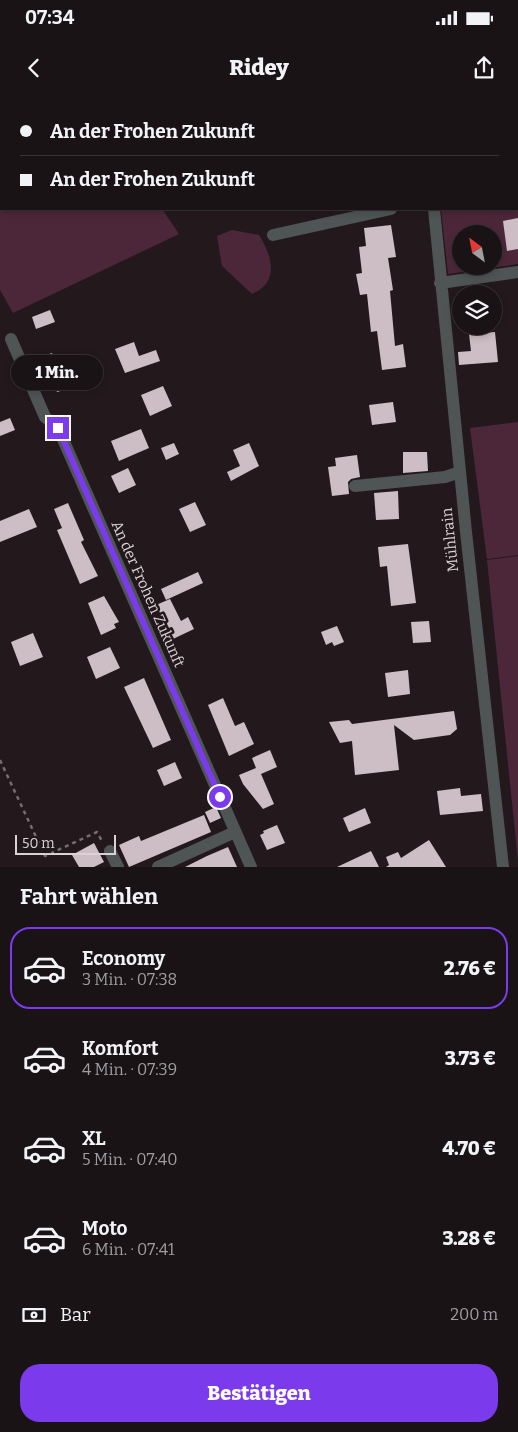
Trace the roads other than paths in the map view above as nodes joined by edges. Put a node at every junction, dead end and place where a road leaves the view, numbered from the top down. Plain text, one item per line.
1 (386, 210) edge
2 (434, 210) edge
3 (273, 235) dead end
4 (518, 272) edge
5 (440, 284) junction
6 (11, 339) dead end
7 (460, 472) junction
8 (355, 486) dead end
9 (235, 832) junction
10 (110, 851) dead end
11 (118, 867) edge
12 (158, 867) edge
13 (250, 867) edge
14 (503, 867) edge

1 - 3 street
2 - 5 street, Mühlrain
4 - 5 street
5 - 7 street, Mühlrain
6 - 9 street, An der Frohen Zukunft
7 - 8 street
7 - 14 street, Mühlrain
9 - 12 street
9 - 13 street, An der Frohen Zukunft
10 - 11 street

